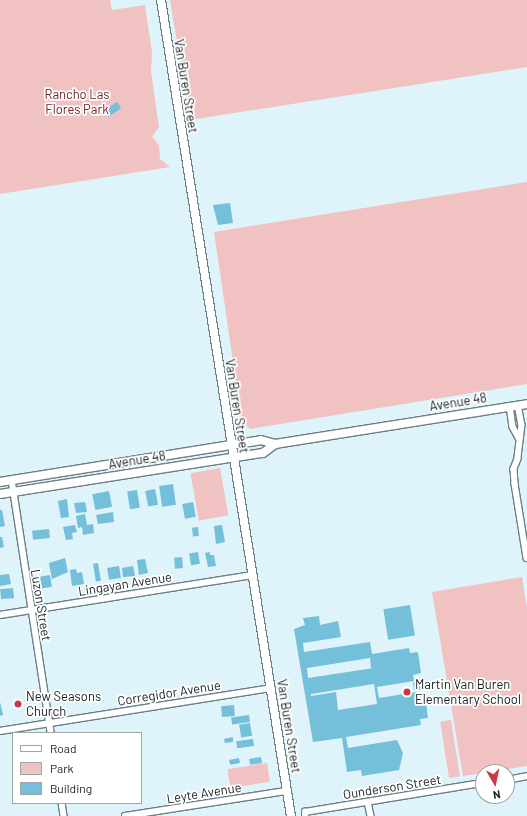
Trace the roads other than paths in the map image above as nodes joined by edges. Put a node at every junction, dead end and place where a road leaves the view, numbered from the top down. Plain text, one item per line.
1 (161, 0) edge
2 (527, 404) edge
3 (518, 405) junction
4 (510, 406) junction
5 (527, 437) edge
6 (519, 438) junction
7 (275, 444) junction
8 (230, 445) junction
9 (233, 458) junction
10 (12, 480) junction
11 (0, 482) edge
12 (14, 492) junction
13 (0, 494) edge
14 (527, 558) edge
15 (253, 574) junction
16 (30, 610) junction
17 (0, 615) edge
18 (271, 688) junction
19 (50, 723) junction
20 (0, 731) edge
21 (52, 732) edge
22 (527, 776) edge
23 (515, 778) edge
24 (475, 784) edge
25 (287, 791) junction
26 (368, 802) junction
27 (62, 804) edge
28 (305, 814) edge
29 (64, 816) edge
30 (125, 816) edge
31 (291, 816) edge
32 (371, 816) edge

1 - 8 main road, Van Buren Street
2 - 3 main road, Avenue 48
3 - 4 main road, Avenue 48
3 - 6 street
4 - 6 street
4 - 7 main road, Avenue 48
5 - 6 street
6 - 14 street
7 - 8 main road, Avenue 48
7 - 9 main road, Avenue 48
8 - 9 main road, Van Buren Street
8 - 10 main road, Avenue 48
9 - 12 main road, Avenue 48
9 - 15 main road, Van Buren Street
10 - 11 main road, Avenue 48
10 - 12 street, Luzon Street
12 - 13 main road, Avenue 48
12 - 16 street, Luzon Street
15 - 16 street, Lingayan Avenue
15 - 18 main road, Van Buren Street
16 - 17 street, Lingayan Avenue
16 - 19 street, Luzon Street
18 - 19 street, Corregidor Avenue
18 - 25 main road, Van Buren Street
19 - 20 street, Corregidor Avenue
19 - 21 street, Luzon Street
22 - 23 street
24 - 26 street, Ounderson Street
25 - 30 street, Leyte Avenue
25 - 31 main road, Van Buren Street
26 - 28 street, Ounderson Street
26 - 32 street
27 - 29 street

